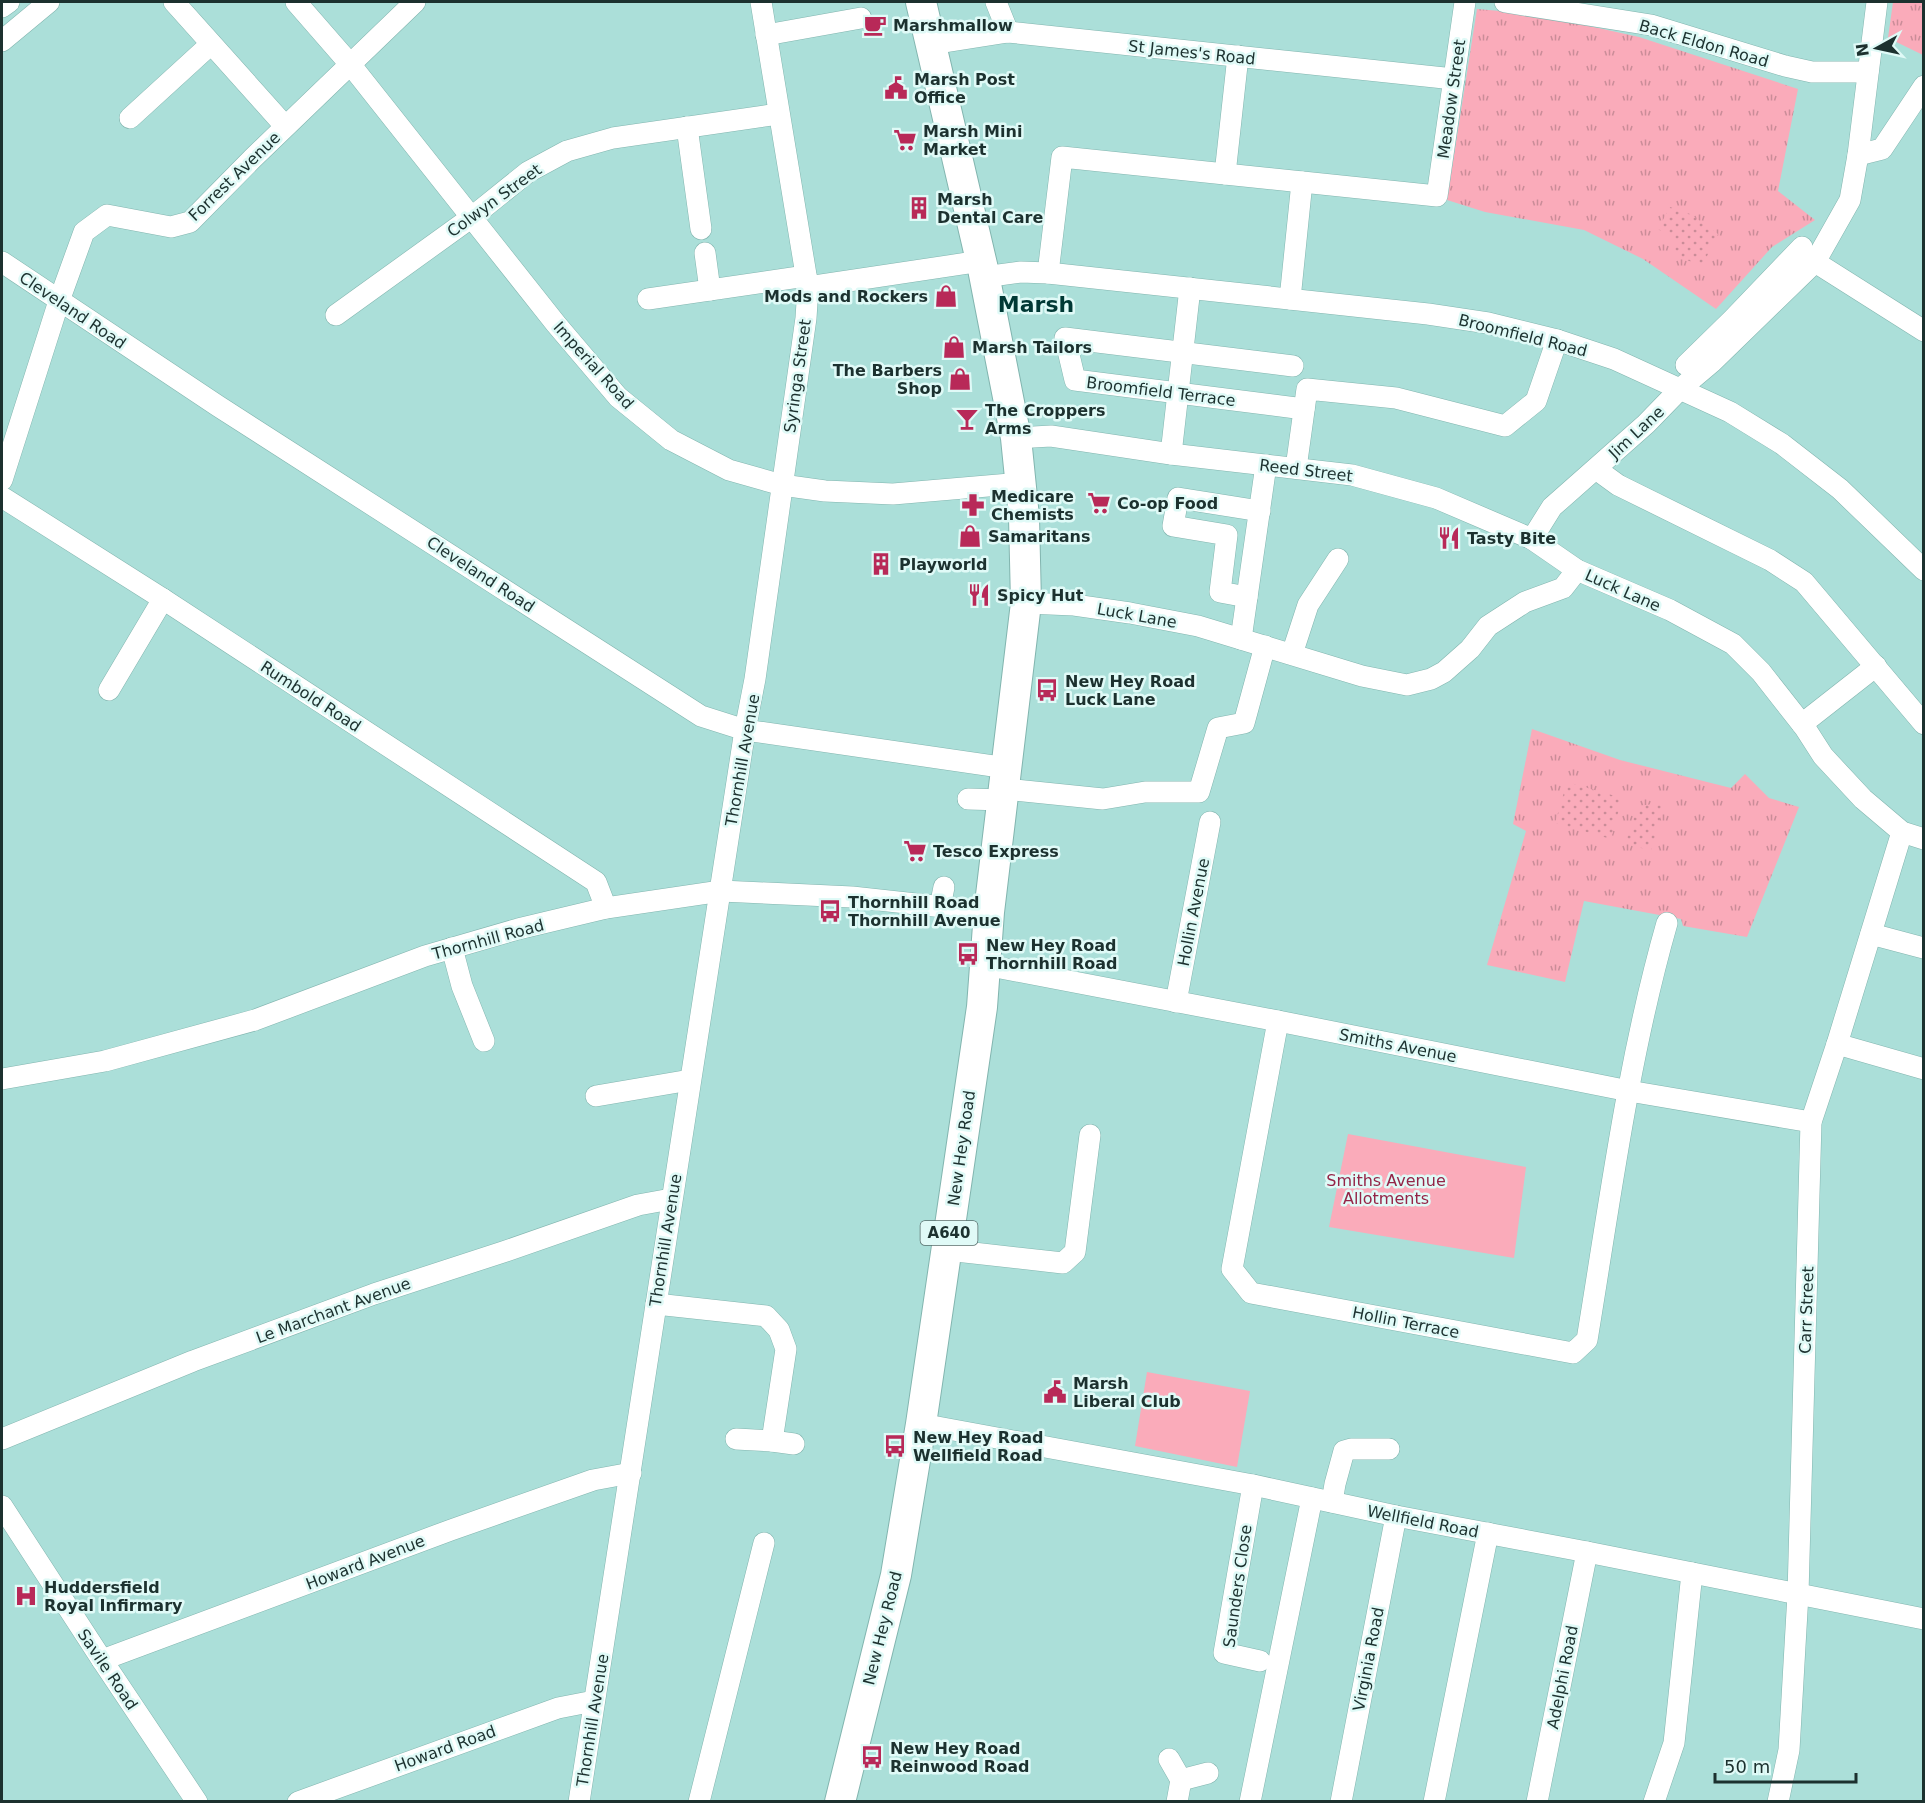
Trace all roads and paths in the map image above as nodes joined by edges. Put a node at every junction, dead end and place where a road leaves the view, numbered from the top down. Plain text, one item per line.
1 (9, 2) edge
2 (49, 2) edge
3 (174, 2) edge
4 (296, 2) edge
5 (415, 2) edge
6 (761, 2) edge
7 (921, 2) edge
8 (996, 2) edge
9 (1465, 2) edge
10 (1505, 2) edge
11 (1877, 2) edge
12 (2, 7) edge
13 (861, 18) dead end
14 (1008, 32) junction
15 (766, 35) junction
16 (2, 41) edge
17 (211, 44) junction
18 (932, 44) junction
19 (1238, 56) junction
20 (350, 64) junction
21 (1868, 72) junction
22 (1454, 79) junction
23 (1923, 86) edge
24 (778, 114) junction
25 (130, 118) dead end
26 (285, 126) junction
27 (687, 127) junction
28 (1858, 155) junction
29 (1225, 174) junction
30 (1302, 182) junction
31 (472, 217) junction
32 (701, 229) dead end
33 (705, 253) dead end
34 (1809, 255) junction
35 (2, 262) edge
36 (982, 269) junction
37 (1047, 273) junction
38 (807, 281) junction
39 (1190, 288) junction
40 (710, 290) junction
41 (648, 299) dead end
42 (1290, 299) junction
43 (59, 301) junction
44 (336, 315) dead end
45 (1739, 324) junction
46 (1923, 331) edge
47 (1557, 340) junction
48 (1183, 352) junction
49 (1686, 365) dead end
50 (1293, 366) dead end
51 (1680, 389) junction
52 (1178, 393) junction
53 (1306, 399) junction
54 (1016, 438) junction
55 (1171, 454) junction
56 (1266, 465) junction
57 (1296, 468) junction
58 (1596, 469) junction
59 (2, 480) edge
60 (1022, 483) junction
61 (782, 485) junction
62 (2, 496) edge
63 (1231, 506) junction
64 (1260, 511) junction
65 (1227, 535) junction
66 (1532, 539) junction
67 (1338, 559) dead end
68 (1577, 570) junction
69 (1923, 570) edge
70 (1247, 597) junction
71 (163, 600) junction
72 (1026, 603) junction
73 (1241, 639) junction
74 (1265, 646) junction
75 (1292, 654) junction
76 (1876, 666) junction
77 (756, 679) joint
78 (109, 690) dead end
79 (1802, 724) junction
80 (1923, 724) edge
81 (745, 730) junction
82 (1005, 786) junction
83 (968, 799) dead end
84 (1210, 822) dead end
85 (1902, 832) junction
86 (1923, 839) edge
87 (721, 891) junction
88 (606, 908) junction
89 (989, 912) junction
90 (1667, 923) dead end
91 (1871, 934) junction
92 (452, 948) junction
93 (1923, 948) edge
94 (985, 965) junction
95 (1176, 1002) junction
96 (1278, 1021) junction
97 (484, 1041) dead end
98 (1838, 1044) junction
99 (1923, 1069) edge
100 (2, 1079) edge
101 (690, 1080) junction
102 (1629, 1091) junction
103 (596, 1096) dead end
104 (1811, 1122) junction
105 (1090, 1136) dead end
106 (671, 1199) junction
107 (947, 1250) junction
108 (656, 1304) junction
109 (921, 1424) junction
110 (2, 1439) edge
111 (736, 1439) dead end
112 (772, 1441) junction
113 (794, 1444) dead end
114 (1389, 1449) dead end
115 (631, 1473) junction
116 (1253, 1485) junction
117 (1322, 1500) junction
118 (2, 1506) edge
119 (1396, 1516) junction
120 (1488, 1533) junction
121 (764, 1543) dead end
122 (1587, 1552) junction
123 (1692, 1573) junction
124 (1798, 1594) junction
125 (1923, 1619) edge
126 (102, 1660) junction
127 (1260, 1661) dead end
128 (594, 1701) junction
129 (1169, 1759) dead end
130 (1208, 1773) dead end
131 (1181, 1780) junction
132 (197, 1802) edge
133 (298, 1802) edge
134 (579, 1802) edge
135 (699, 1802) edge
136 (840, 1802) edge
137 (1177, 1802) edge
138 (1250, 1802) edge
139 (1341, 1802) edge
140 (1434, 1802) edge
141 (1537, 1802) edge
142 (1654, 1802) edge
143 (1778, 1802) edge

1 - 12 street
2 - 16 street
3 - 17 street
4 - 20 street, Imperial Road
5 - 20 street, Forrest Avenue
6 - 15 street, Syringa Street
7 - 18 highway, A640
8 - 14 street
9 - 22 street, Meadow Street
10 - 21 street, Back Eldon Road
11 - 21 street, Jim Lane
13 - 15 street
14 - 18 street, St James's Road
14 - 19 street, St James's Road
15 - 24 street, Syringa Street
17 - 25 street
17 - 26 street
18 - 36 highway, A640
19 - 22 street, St James's Road
19 - 29 street
20 - 26 street, Forrest Avenue
20 - 31 street, Imperial Road
21 - 28 street, Jim Lane
22 - 30 street, Meadow Street
23 - 28 street
24 - 27 street, Colwyn Street
24 - 38 street, Syringa Street
26 - 43 street, Forrest Avenue
27 - 31 street, Colwyn Street
27 - 32 street
28 - 34 street, Jim Lane
29 - 30 street
29 - 37 street
30 - 42 street
31 - 44 street, Colwyn Street
31 - 61 street, Imperial Road
33 - 40 street
34 - 45 street, Jim Lane
34 - 46 street
35 - 43 street, Cleveland Road
36 - 37 street, Broomfield Road
36 - 38 street, Broomfield Road
36 - 54 highway, A640
37 - 39 street, Broomfield Road
38 - 40 street, Broomfield Road
38 - 61 street, Syringa Street
39 - 42 street, Broomfield Road
39 - 48 street
40 - 41 street, Broomfield Road
42 - 47 street, Broomfield Road
43 - 59 street, Forrest Avenue
43 - 81 street, Cleveland Road
45 - 49 street, Jim Lane
45 - 51 street, Jim Lane
47 - 51 street, Broomfield Road
47 - 53 street, Broomfield Terrace
48 - 50 street, Broomfield Terrace
48 - 52 street
48 - 52 street, Broomfield Terrace
51 - 58 street, Jim Lane
51 - 69 street, Broomfield Road
52 - 53 street, Broomfield Terrace
52 - 55 street
53 - 57 street
54 - 55 street, Reed Street
54 - 60 highway, A640
55 - 56 street, Reed Street
56 - 57 street, Reed Street
56 - 64 street
57 - 66 street, Reed Street
58 - 66 street, Jim Lane
58 - 76 street
60 - 61 street, Imperial Road
60 - 72 highway, New Hey Road / A640
61 - 77 street, Syringa Street
62 - 71 street, Rumbold Road
63 - 64 street
63 - 65 street
63 - 65 street
64 - 70 street
65 - 70 street
66 - 68 street, Reed Street
67 - 75 street
68 - 75 street, Luck Lane
68 - 79 street, Luck Lane
70 - 73 street
71 - 78 street
71 - 88 street, Rumbold Road
72 - 73 street, Luck Lane
72 - 82 highway, New Hey Road / A640
73 - 74 street, Luck Lane
74 - 75 street, Luck Lane
74 - 82 street
76 - 79 street
76 - 80 street
77 - 81 street, Thornhill Avenue
79 - 85 street, Luck Lane
81 - 82 street, Cleveland Road
81 - 87 street, Thornhill Avenue
82 - 83 street
82 - 89 highway, New Hey Road / A640
84 - 95 street, Hollin Avenue
85 - 86 street, Luck Lane
85 - 91 street, Carr Street
87 - 88 street, Thornhill Road
87 - 89 street, Thornhill Road
87 - 101 street, Thornhill Avenue
88 - 92 street, Thornhill Road
89 - 94 highway, New Hey Road / A640
90 - 102 street
91 - 93 street
91 - 98 street, Carr Street
92 - 97 street
92 - 100 street, Thornhill Road
94 - 95 street, Smiths Avenue
94 - 107 highway, New Hey Road / A640
95 - 96 street, Smiths Avenue
96 - 102 street, Smiths Avenue
96 - 102 street, Hollin Terrace
98 - 99 street
98 - 104 street, Carr Street
101 - 103 street
101 - 106 street, Thornhill Avenue
102 - 104 street, Smiths Avenue
104 - 124 street, Carr Street
105 - 107 street
106 - 108 street, Thornhill Avenue
106 - 110 street, Le Marchant Avenue
107 - 109 highway, New Hey Road / A640
108 - 112 street
108 - 115 street, Thornhill Avenue
109 - 116 street, Wellfield Road
109 - 136 highway, New Hey Road / A640
111 - 112 street
112 - 113 street
114 - 117 street
115 - 126 street, Howard Avenue
115 - 128 street, Thornhill Avenue
116 - 117 street, Wellfield Road
116 - 127 street, Saunders Close
117 - 119 street, Wellfield Road
117 - 138 street
118 - 126 street, Savile Road
119 - 120 street, Wellfield Road
119 - 139 street, Virginia Road
120 - 122 street, Wellfield Road
120 - 140 street
121 - 135 street
122 - 123 street, Wellfield Road
122 - 141 street, Adelphi Road
123 - 124 street, Wellfield Road
123 - 142 street
124 - 125 street, Wellfield Road
124 - 143 street, Carr Street
126 - 132 street, Savile Road
128 - 133 street, Howard Road
128 - 134 street, Thornhill Avenue
129 - 131 street
130 - 131 street
131 - 137 street

